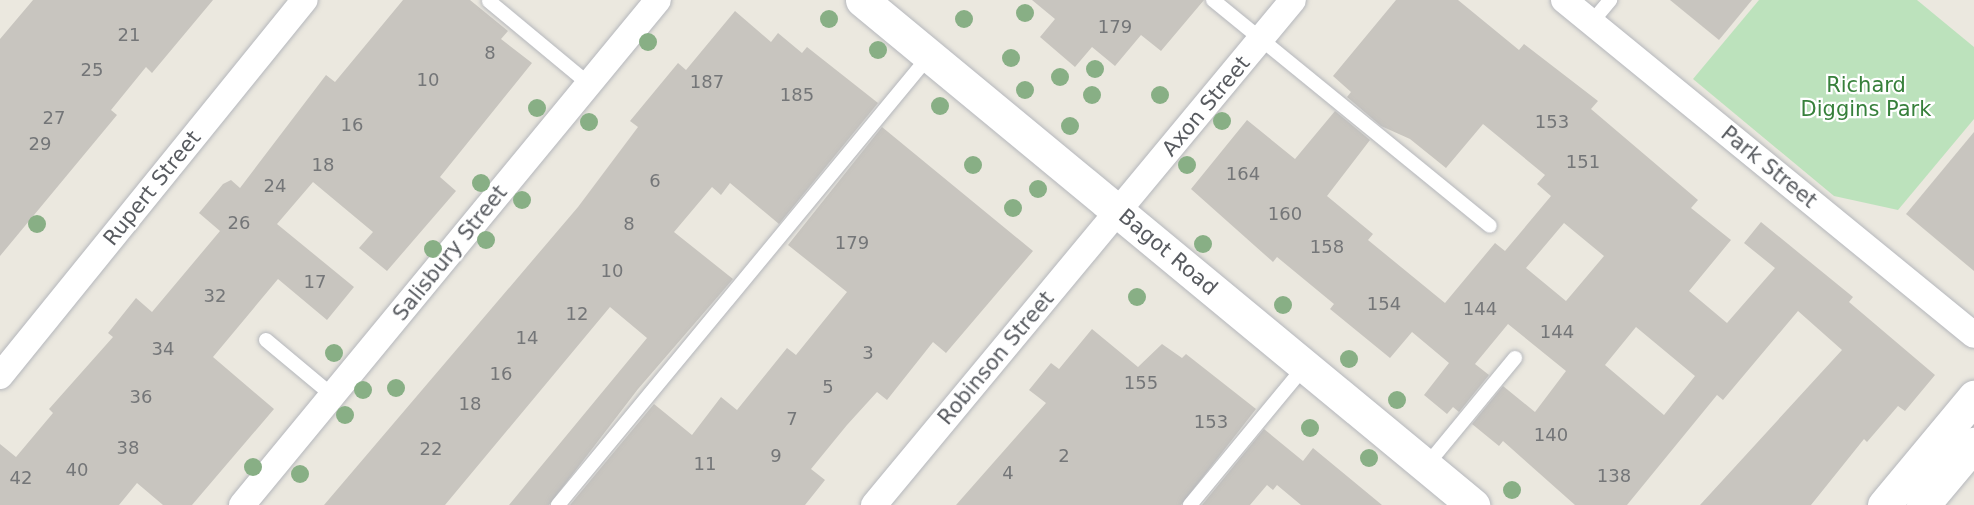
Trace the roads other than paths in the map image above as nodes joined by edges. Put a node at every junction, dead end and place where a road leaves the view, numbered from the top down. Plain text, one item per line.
1 (305, 0) edge
2 (658, 0) edge
3 (862, 0) edge
4 (1213, 0) edge
5 (1293, 0) edge
6 (1564, 0) edge
7 (1610, 0) edge
8 (489, 1) edge
9 (1591, 22) junction
10 (1261, 40) junction
11 (929, 56) junction
12 (589, 84) junction
13 (1119, 212) junction
14 (1490, 226) dead end
15 (1974, 335) edge
16 (266, 340) dead end
17 (1515, 358) dead end
18 (1305, 366) junction
19 (0, 376) edge
20 (332, 395) junction
21 (1974, 397) edge
22 (1974, 444) edge
23 (1426, 466) junction
24 (242, 505) edge
25 (558, 505) edge
26 (874, 505) edge
27 (1190, 505) edge
28 (1473, 505) edge
29 (1884, 505) edge
30 (1923, 505) edge

1 - 19 street, Rupert Street
2 - 12 street, Salisbury Street
3 - 11 main road, Bagot Road
4 - 10 lane
5 - 10 street, Axon Street
6 - 9 street, Park Street
7 - 9 lane
8 - 12 lane
9 - 15 street, Park Street
10 - 13 street, Axon Street
10 - 14 lane
11 - 13 main road, Bagot Road
11 - 25 lane
12 - 20 street, Salisbury Street
13 - 18 main road, Bagot Road
13 - 26 street, Robinson Street
16 - 20 lane
17 - 23 lane
18 - 23 main road, Bagot Road
18 - 27 lane
20 - 24 street, Salisbury Street
21 - 29 main road
22 - 30 main road
23 - 28 main road, Bagot Road

